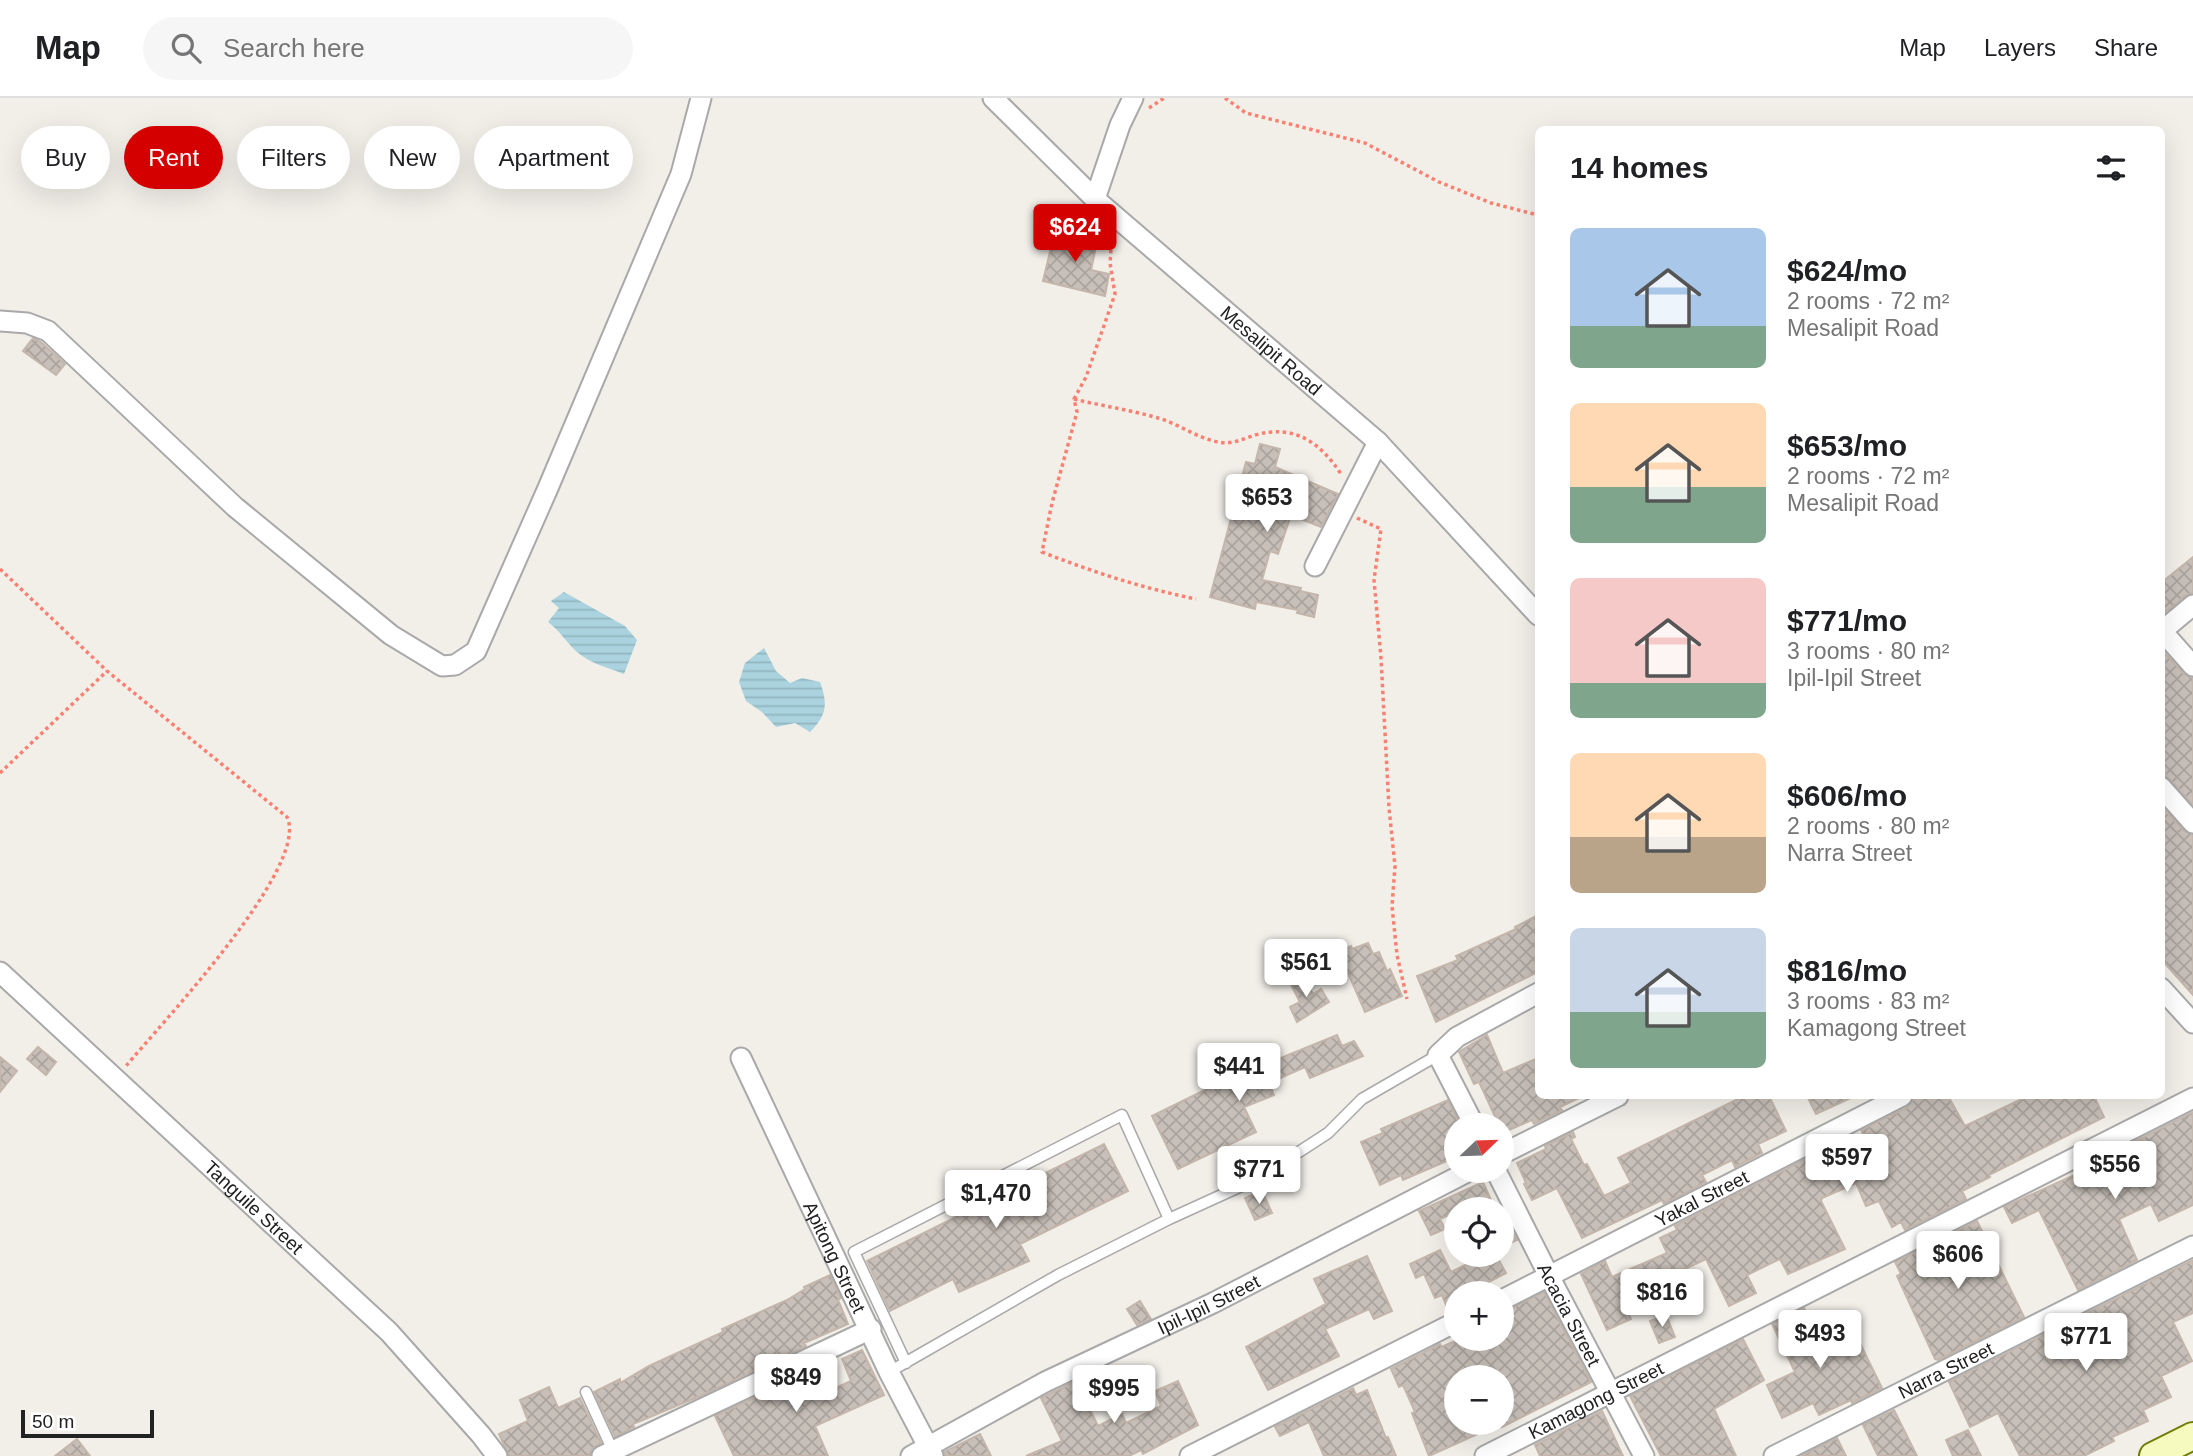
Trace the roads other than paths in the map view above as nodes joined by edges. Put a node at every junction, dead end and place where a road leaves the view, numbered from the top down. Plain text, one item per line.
1 (701, 98) edge
2 (993, 98) edge
3 (1133, 98) edge
4 (1095, 199) junction
5 (0, 321) edge
6 (1378, 442) junction
7 (1315, 566) dead end
8 (2193, 605) edge
9 (1535, 612) edge
10 (2165, 628) edge
11 (2165, 634) edge
12 (2193, 666) edge
13 (2165, 792) edge
14 (2193, 823) edge
15 (0, 972) edge
16 (2165, 992) edge
17 (1535, 995) edge
18 (2193, 1023) edge
19 (1438, 1055) junction
20 (741, 1058) dead end
21 (2193, 1098) edge
22 (1612, 1099) edge
23 (1896, 1099) edge
24 (1468, 1113) edge
25 (1514, 1148) edge
26 (1446, 1183) edge
27 (1502, 1183) edge
28 (1169, 1219) junction
29 (2193, 1246) edge
30 (1549, 1276) junction
31 (1514, 1294) edge
32 (1444, 1328) edge
33 (871, 1329) junction
34 (898, 1367) junction
35 (586, 1392) dead end
36 (1610, 1393) junction
37 (2193, 1436) edge
38 (931, 1451) edge
39 (608, 1453) edge
40 (496, 1456) edge
41 (911, 1456) edge
42 (1190, 1456) edge
43 (1485, 1456) edge
44 (1644, 1456) edge
45 (1773, 1456) edge
46 (2153, 1456) edge

1 - 5 street
2 - 4 street, Mesalipit Road
3 - 4 street
4 - 6 street, Mesalipit Road
6 - 7 street
6 - 9 street, Mesalipit Road
8 - 10 street
11 - 12 street
13 - 14 street
15 - 40 street, Tanguile Street
16 - 18 street
17 - 19 street
19 - 24 street
19 - 28 lane
20 - 33 street, Apitong Street
21 - 36 street, Kamagong Street
22 - 25 street
23 - 30 street, Yakal Street
26 - 38 street, Ipil-Ipil Street
27 - 30 street, Acacia Street
28 - 34 lane
28 - 34 lane
29 - 45 street, Narra Street
30 - 31 street, Yakal Street
30 - 36 street, Acacia Street
32 - 42 street
33 - 34 street, Apitong Street
33 - 39 street
34 - 38 street, Apitong Street
35 - 39 lane
36 - 43 street, Kamagong Street
36 - 44 street, Acacia Street
37 - 46 main road
38 - 41 street, Ipil-Ipil Street

